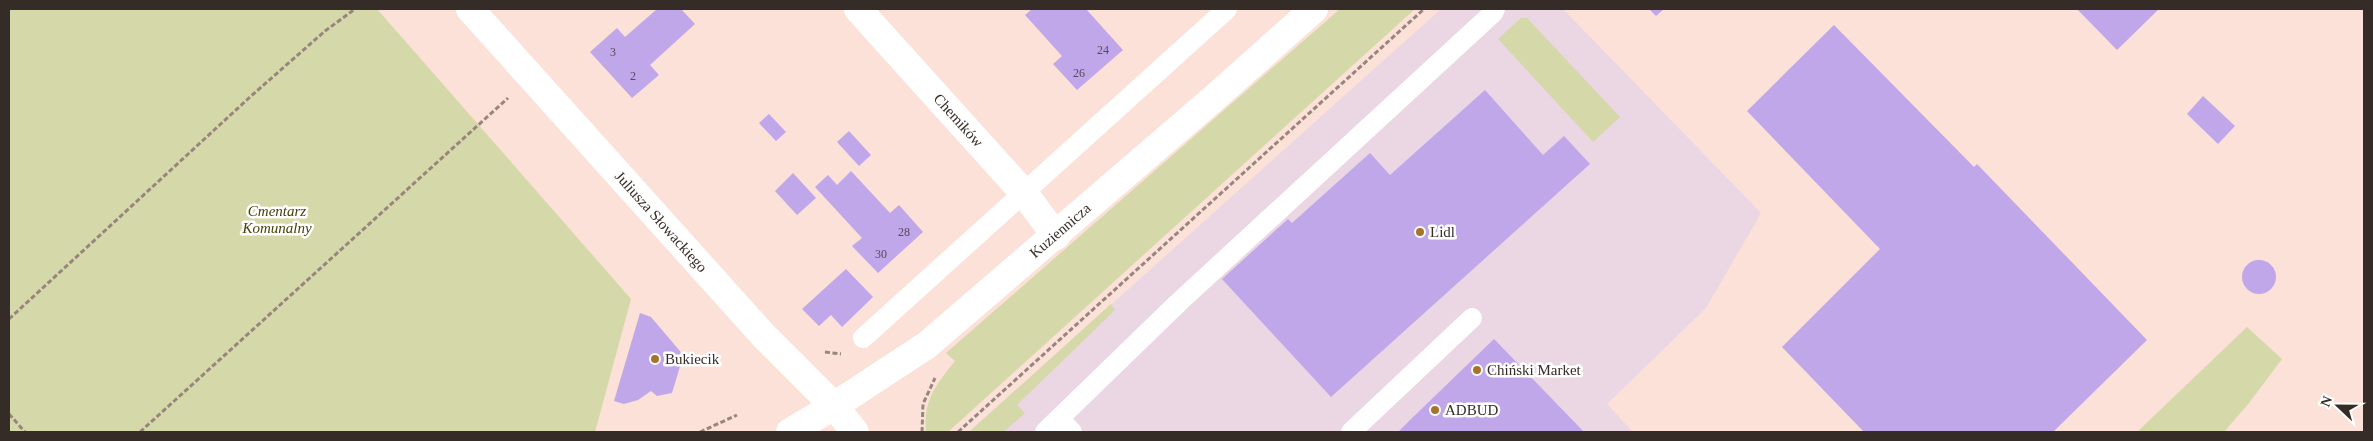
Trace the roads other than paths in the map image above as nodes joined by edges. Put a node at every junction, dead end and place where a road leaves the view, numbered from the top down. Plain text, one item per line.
1 (470, 9) edge
2 (858, 9) edge
3 (1227, 9) edge
4 (1314, 9) edge
5 (1495, 9) edge
6 (1024, 193) junction
7 (1056, 236) junction
8 (1472, 318) dead end
9 (863, 338) dead end
10 (834, 406) junction
11 (1065, 425) edge
12 (790, 432) edge
13 (856, 432) edge
14 (1045, 432) edge
15 (1351, 432) edge

1 - 10 street, Juliusza Słowackiego
2 - 6 street, Chemików
3 - 6 lane
4 - 7 street, Kuziennicza
5 - 11 lane
6 - 7 street, Chemików
6 - 9 lane
7 - 10 street, Kuziennicza
8 - 15 lane
10 - 12 street, Kuziennicza
10 - 13 street, Juliusza Słowackiego
11 - 14 lane

